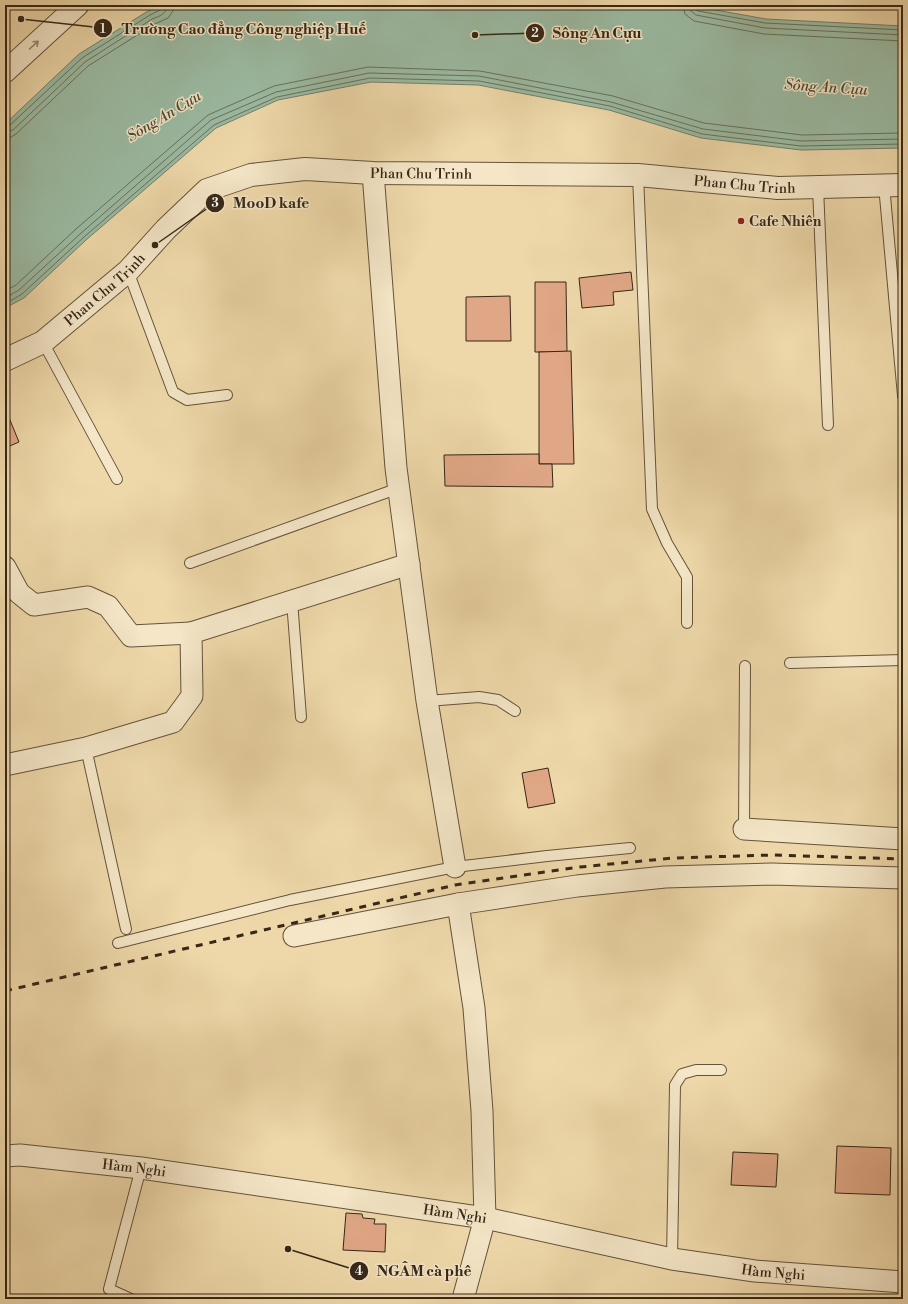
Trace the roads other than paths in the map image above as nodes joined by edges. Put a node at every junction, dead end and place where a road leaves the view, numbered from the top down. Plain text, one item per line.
1 (78, 5) edge
2 (5, 72) edge
3 (373, 173) junction
4 (638, 175) junction
5 (893, 185) edge
6 (818, 187) junction
7 (128, 271) junction
8 (43, 342) junction
9 (5, 360) edge
10 (227, 395) dead end
11 (903, 396) edge
12 (828, 425) dead end
13 (117, 479) dead end
14 (399, 488) junction
15 (190, 563) dead end
16 (409, 564) junction
17 (5, 568) edge
18 (292, 601) junction
19 (686, 624) dead end
20 (191, 633) junction
21 (903, 660) edge
22 (790, 663) dead end
23 (745, 666) dead end
24 (428, 701) junction
25 (515, 711) dead end
26 (301, 717) dead end
27 (86, 748) junction
28 (5, 765) edge
29 (744, 829) joint
30 (903, 839) edge
31 (630, 848) dead end
32 (455, 867) junction
33 (903, 878) edge
34 (458, 904) junction
35 (126, 928) dead end
36 (294, 936) dead end
37 (118, 942) dead end
38 (721, 1070) dead end
39 (5, 1156) edge
40 (141, 1168) junction
41 (485, 1218) junction
42 (672, 1259) junction
43 (903, 1282) edge
44 (131, 1299) edge
45 (462, 1299) edge

2 -> 1 street
3 - 4 street, Phan Chu Trinh
3 - 7 street, Phan Chu Trinh
3 - 14 street
4 - 6 street, Phan Chu Trinh
4 - 19 lane
5 - 6 street, Phan Chu Trinh
5 - 11 lane
6 - 12 lane
7 - 8 street, Phan Chu Trinh
7 - 10 lane
8 - 9 street, Phan Chu Trinh
8 - 13 lane
14 - 15 lane
14 - 16 street
16 - 18 street
16 - 24 street
17 - 20 street
18 - 20 street
18 - 26 lane
20 - 27 street
21 - 22 lane
23 - 29 lane
24 - 25 lane
24 - 32 street
27 - 28 street
27 - 35 lane
29 - 30 street
31 - 32 lane
32 - 37 lane
33 - 34 street
34 - 36 street
34 - 41 street
38 - 42 lane
39 - 40 street, Hàm Nghi
40 - 41 street, Hàm Nghi
40 - 44 lane
41 - 42 street, Hàm Nghi
41 - 45 street
42 - 43 street, Hàm Nghi

